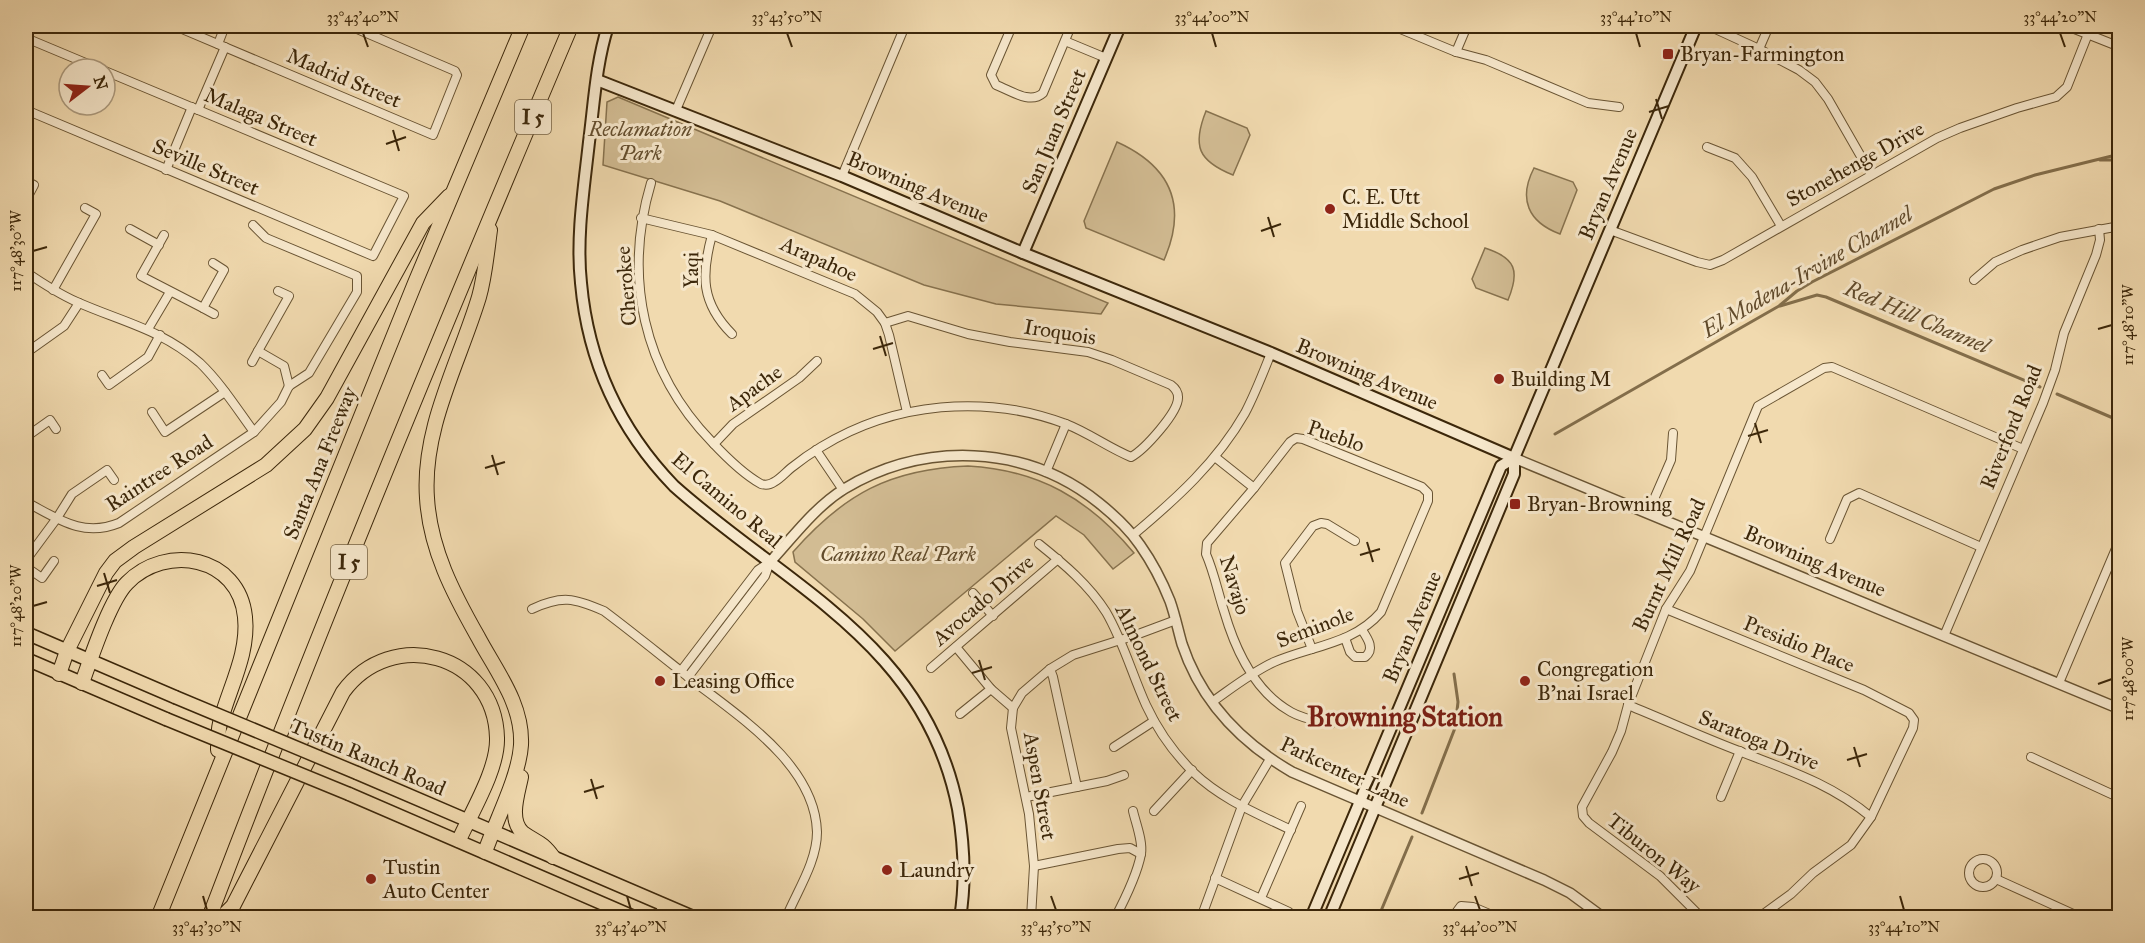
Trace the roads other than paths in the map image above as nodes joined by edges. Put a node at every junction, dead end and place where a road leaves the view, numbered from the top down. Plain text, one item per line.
1 (175, 26) edge
2 (225, 26) edge
3 (350, 26) edge
4 (523, 26) edge
5 (572, 26) edge
6 (608, 26) edge
7 (712, 26) edge
8 (905, 26) edge
9 (1012, 26) edge
10 (1071, 26) edge
11 (1120, 26) edge
12 (1393, 26) edge
13 (1467, 26) edge
14 (1696, 26) edge
15 (1709, 26) edge
16 (1769, 26) edge
17 (2067, 26) edge
18 (2088, 34) junction
19 (26, 38) edge
20 (1065, 41) junction
21 (222, 45) junction
22 (2120, 47) edge
23 (1760, 49) junction
24 (1456, 52) junction
25 (71, 57) edge
26 (1106, 58) junction
27 (117, 76) edge
28 (597, 80) junction
29 (1619, 108) dead end
30 (195, 109) junction
31 (26, 110) edge
32 (676, 110) junction
33 (1707, 147) dead end
34 (166, 170) junction
35 (1871, 174) junction
36 (842, 176) junction
37 (26, 181) edge
38 (651, 183) dead end
39 (454, 191) junction
40 (26, 200) edge
41 (85, 208) dead end
42 (494, 208) junction
43 (641, 218) junction
44 (253, 225) dead end
45 (1781, 226) junction
46 (2120, 226) edge
47 (130, 229) dead end
48 (2099, 229) junction
49 (1610, 230) junction
50 (164, 235) dead end
51 (712, 235) junction
52 (159, 245) junction
53 (1023, 253) junction
54 (374, 256) joint
55 (213, 263) dead end
56 (26, 272) edge
57 (1974, 280) dead end
58 (53, 290) junction
59 (278, 291) dead end
60 (170, 292) junction
61 (79, 303) junction
62 (203, 308) junction
63 (214, 314) dead end
64 (885, 323) junction
65 (148, 329) junction
66 (732, 334) dead end
67 (160, 335) junction
68 (258, 351) junction
69 (26, 353) edge
70 (1271, 353) junction
71 (817, 361) dead end
72 (252, 362) dead end
73 (102, 375) dead end
74 (289, 386) junction
75 (225, 392) junction
76 (152, 412) dead end
77 (907, 412) junction
78 (1066, 424) junction
79 (56, 429) dead end
80 (254, 432) junction
81 (1673, 433) dead end
82 (26, 437) edge
83 (714, 444) junction
84 (2024, 449) junction
85 (816, 450) junction
86 (1215, 457) junction
87 (1514, 458) junction
88 (1046, 472) junction
89 (114, 480) dead end
90 (1254, 488) junction
91 (843, 490) junction
92 (1428, 494) joint
93 (26, 502) edge
94 (1648, 513) junction
95 (57, 518) junction
96 (1133, 535) junction
97 (1705, 535) junction
98 (1830, 539) dead end
99 (2120, 539) edge
100 (1355, 541) dead end
101 (1039, 544) dead end
102 (1205, 548) joint
103 (1982, 548) junction
104 (1058, 559) junction
105 (26, 560) edge
106 (54, 561) dead end
107 (770, 562) junction
108 (26, 567) edge
109 (973, 593) dead end
110 (532, 609) dead end
111 (1666, 609) junction
112 (993, 616) junction
113 (1176, 620) junction
114 (1362, 630) junction
115 (26, 633) edge
116 (1944, 636) junction
117 (1345, 638) junction
118 (1119, 641) junction
119 (956, 647) junction
120 (1312, 649) junction
121 (68, 651) junction
122 (26, 659) edge
123 (91, 660) junction
124 (931, 668) dead end
125 (1050, 669) junction
126 (59, 674) junction
127 (684, 674) junction
128 (1252, 675) junction
129 (82, 683) junction
130 (2059, 683) junction
131 (991, 689) junction
132 (1212, 702) junction
133 (1628, 705) junction
134 (1013, 708) junction
135 (2120, 709) edge
136 (960, 714) dead end
137 (1154, 721) junction
138 (1331, 724) dead end
139 (521, 741) junction
140 (1114, 747) dead end
141 (1740, 752) junction
142 (2031, 757) dead end
143 (1270, 759) junction
144 (1192, 771) junction
145 (216, 774) junction
146 (1124, 775) dead end
147 (1077, 787) junction
148 (1026, 797) junction
149 (1721, 797) dead end
150 (2120, 798) edge
151 (1360, 801) junction
152 (1302, 806) dead end
153 (1242, 807) junction
154 (1375, 807) junction
155 (1133, 811) dead end
156 (1154, 811) dead end
157 (1583, 816) joint
158 (1871, 817) junction
159 (468, 820) junction
160 (492, 831) junction
161 (1291, 831) junction
162 (459, 840) junction
163 (485, 852) junction
164 (1141, 854) junction
165 (553, 857) junction
166 (1035, 866) junction
167 (1215, 878) junction
168 (1996, 879) dead end
169 (1261, 898) junction
170 (664, 904) junction
171 (1289, 912) dead end
172 (158, 918) edge
173 (208, 918) edge
174 (221, 918) edge
175 (636, 918) edge
176 (658, 918) edge
177 (695, 918) edge
178 (786, 918) edge
179 (960, 918) edge
180 (1031, 918) edge
181 (1115, 918) edge
182 (1201, 918) edge
183 (1311, 918) edge
184 (1329, 918) edge
185 (1452, 918) edge
186 (1499, 918) edge
187 (1604, 918) edge
188 (1702, 918) edge
189 (1758, 918) edge
190 (2082, 918) edge

1 - 21 street, Madrid Street
2 - 21 street
3 - 21 street, Madrid Street
4 - 39 highway, Santa Ana Freeway / I 5
5 - 42 highway, I 5
6 - 28 main road, El Camino Real
7 - 32 street
8 - 36 street
9 - 20 street
10 - 20 street
11 - 26 main road, San Juan Street
12 - 24 street
13 - 24 street
14 - 49 main road, Bryan Avenue
15 - 23 street
16 - 23 street
17 - 18 street
18 - 22 street
18 - 35 street, Stonehenge Drive
19 - 25 street
20 - 26 street
21 - 30 street
23 - 35 street
24 - 29 street
26 - 53 main road, San Juan Street
27 - 30 street, Malaga Street
28 - 32 main road, Browning Avenue
28 - 107 main road, El Camino Real
30 - 34 street
30 - 54 street, Malaga Street
31 - 34 street, Seville Street
32 - 36 main road, Browning Avenue
33 - 45 street
34 - 54 street, Seville Street
35 - 45 street, Stonehenge Drive
36 - 53 main road, Browning Avenue
37 - 40 street
38 - 43 street, Cherokee
39 - 121 highway
39 - 145 highway, Santa Ana Freeway / I 5
41 - 58 street
42 - 139 highway
42 - 173 highway, I 5
43 - 51 street, Arapahoe
43 - 83 street, Cherokee
44 - 74 street
45 - 49 street, Stonehenge Drive
46 - 48 street
47 - 52 street
48 - 57 street
48 - 84 street, Riverford Road
49 - 87 main road, Bryan Avenue
50 - 52 street
51 - 64 street, Arapahoe
51 - 66 street, Yaqi
52 - 60 street
53 - 70 main road, Browning Avenue
55 - 62 street
56 - 58 street
58 - 61 street
59 - 68 street
60 - 62 street
60 - 65 street
61 - 65 street
61 - 69 street
62 - 63 street
64 - 77 street, Arapahoe
64 - 78 street, Iroquois
65 - 67 street
67 - 73 street
67 - 75 street
68 - 72 street
68 - 74 street
70 - 86 street
70 - 87 main road, Browning Avenue
71 - 83 street, Apache
74 - 80 street, Raintree Road
75 - 76 street
75 - 80 street
77 - 78 street
77 - 85 street
78 - 88 street
79 - 82 street
80 - 95 street, Raintree Road
81 - 94 street
83 - 85 street, Cherokee
84 - 97 street, Burnt Mill Road
84 - 103 street, Riverford Road
85 - 91 street
86 - 90 street
86 - 96 street
87 - 94 street, Browning Avenue
87 - 151 main road, Bryan Avenue
87 - 154 main road, Bryan Avenue
88 - 91 street, Parkcenter Lane
88 - 96 street, Parkcenter Lane
89 - 95 street
90 - 92 street, Pueblo
90 - 102 street, Pueblo
91 - 107 street, Parkcenter Lane
92 - 114 street, Seminole
93 - 95 street, Raintree Road
94 - 97 street, Browning Avenue
95 - 105 street
96 - 113 street, Parkcenter Lane
97 - 111 street, Burnt Mill Road
97 - 116 street, Browning Avenue
98 - 103 street
99 - 130 street
100 - 120 street
101 - 104 street, Almond Street
102 - 128 street, Navajo
103 - 116 street, Riverford Road
104 - 112 street, Avocado Drive
104 - 118 street, Almond Street
106 - 108 street
107 - 127 street, Parkcenter Lane
107 - 179 main road, El Camino Real
109 - 112 street
110 - 127 street
111 - 133 street, Burnt Mill Road
111 - 158 street, Presidio Place
112 - 119 street, Avocado Drive
113 - 118 street, Aspen Street
113 - 132 street, Parkcenter Lane
114 - 117 street, Seminole
114 - 117 street
115 - 121 main road, Tustin Ranch Road
116 - 130 street, Browning Avenue
117 - 120 street, Seminole
118 - 125 street, Aspen Street
118 - 137 street, Almond Street
119 - 124 street, Avocado Drive
119 - 131 street
120 - 128 street, Seminole
121 - 123 main road, Tustin Ranch Road
121 - 126 highway
122 - 126 main road, Tustin Ranch Road
123 - 129 highway
123 - 145 highway
123 - 159 main road, Tustin Ranch Road, bridge
125 - 134 street, Aspen Street
125 - 147 street
126 - 129 main road, Tustin Ranch Road
127 - 178 street
128 - 132 street, Seminole
128 - 138 street, Navajo
129 - 162 main road, Tustin Ranch Road, bridge
130 - 135 street, Browning Avenue
131 - 134 street
131 - 136 street
132 - 143 street, Parkcenter Lane
133 - 141 street, Saratoga Drive
133 - 157 street, Burnt Mill Road
134 - 148 street, Aspen Street
137 - 140 street
137 - 144 street, Almond Street
139 - 160 highway
139 - 165 highway
141 - 149 street
141 - 158 street, Saratoga Drive
142 - 150 street
143 - 151 street, Parkcenter Lane
143 - 153 street
144 - 153 street, Almond Street
144 - 156 street
145 - 172 highway, Santa Ana Freeway / I 5
146 - 147 street
147 - 148 street
148 - 166 street, Aspen Street
151 - 154 street, Parkcenter Lane
151 - 183 main road, Bryan Avenue
152 - 161 street
153 - 161 street, Almond Street
153 - 167 street
154 - 184 main road, Bryan Avenue
154 - 187 street, Parkcenter Lane
155 - 164 street
157 - 188 street, Tiburon Way
158 - 189 street
159 - 160 main road, Tustin Ranch Road
159 - 162 highway
159 - 174 highway
160 - 163 highway
160 - 165 main road, Tustin Ranch Road
161 - 169 street
162 - 163 main road, Tustin Ranch Road
163 - 175 main road, Tustin Ranch Road
164 - 166 street
164 - 181 street
165 - 170 main road, Tustin Ranch Road
166 - 180 street, Aspen Street
167 - 169 street
167 - 182 street
168 - 190 street
169 - 171 street
170 - 176 street
170 - 177 main road, Tustin Ranch Road
185 - 186 street

